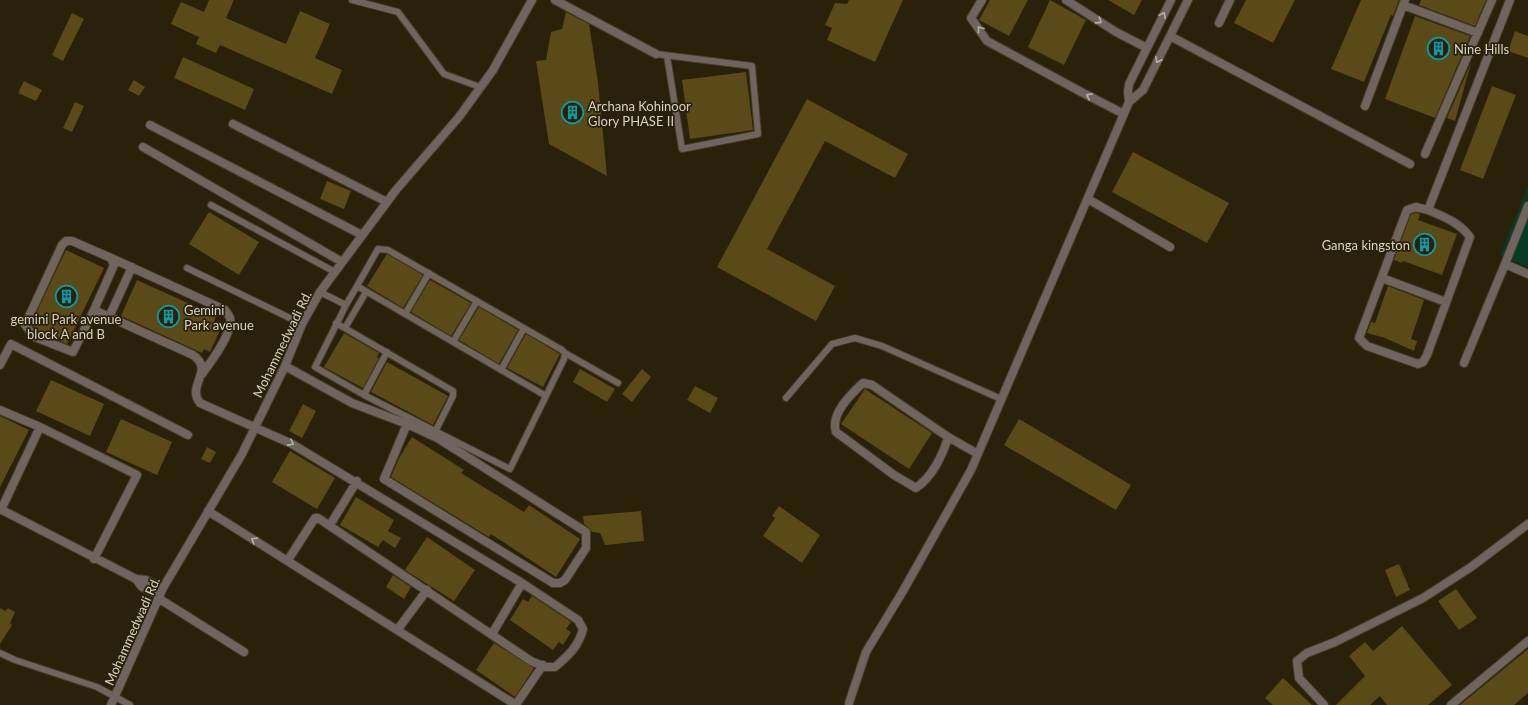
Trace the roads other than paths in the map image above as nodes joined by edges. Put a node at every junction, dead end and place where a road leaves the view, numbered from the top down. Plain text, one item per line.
1 (352, 0) edge
2 (532, 0) edge
3 (555, 0) edge
4 (982, 0) edge
5 (1066, 0) edge
6 (1171, 0) edge
7 (1188, 0) edge
8 (1230, 0) edge
9 (1492, 0) edge
10 (1510, 0) edge
11 (1404, 2) edge
12 (1220, 23) dead end
13 (1478, 33) junction
14 (1170, 36) junction
15 (1147, 48) junction
16 (656, 54) joint
17 (667, 56) junction
18 (480, 87) junction
19 (1129, 102) junction
20 (1365, 106) dead end
21 (1124, 114) junction
22 (233, 124) dead end
23 (150, 125) dead end
24 (143, 147) dead end
25 (1426, 154) dead end
26 (1410, 164) dead end
27 (1088, 199) junction
28 (387, 202) junction
29 (211, 205) dead end
30 (1528, 206) edge
31 (1428, 210) junction
32 (362, 235) junction
33 (1170, 247) dead end
34 (111, 258) junction
35 (342, 262) junction
36 (1505, 264) junction
37 (132, 267) junction
38 (187, 268) dead end
39 (335, 272) junction
40 (429, 274) junction
41 (1528, 274) edge
42 (1382, 278) junction
43 (357, 286) junction
44 (320, 292) junction
45 (366, 292) junction
46 (477, 301) junction
47 (1446, 302) junction
48 (346, 305) junction
49 (94, 310) junction
50 (405, 314) junction
51 (109, 317) junction
52 (336, 323) junction
53 (302, 324) junction
54 (345, 328) junction
55 (524, 328) junction
56 (453, 342) junction
57 (388, 352) junction
58 (565, 353) junction
59 (1464, 363) dead end
60 (0, 365) edge
61 (285, 366) junction
62 (501, 370) junction
63 (202, 374) junction
64 (618, 383) dead end
65 (364, 395) junction
66 (546, 396) junction
67 (786, 398) dead end
68 (1001, 399) junction
69 (0, 410) edge
70 (407, 424) junction
71 (256, 426) junction
72 (40, 427) junction
73 (436, 430) junction
74 (188, 435) dead end
75 (948, 437) junction
76 (978, 454) junction
77 (357, 481) junction
78 (1, 509) edge
79 (208, 511) junction
80 (1528, 524) edge
81 (330, 525) junction
82 (94, 559) junction
83 (288, 560) junction
84 (522, 583) junction
85 (427, 590) junction
86 (160, 594) junction
87 (398, 630) junction
88 (492, 634) junction
89 (1528, 641) edge
90 (244, 652) dead end
91 (0, 653) edge
92 (543, 665) junction
93 (115, 696) junction
94 (849, 703) dead end
95 (111, 705) edge
96 (130, 705) edge
97 (1324, 705) edge
98 (1451, 705) edge

1 - 18 lane
2 - 18 street, Mohammedwadi Rd.
3 - 16 street
21 -> 4 street
5 -> 15 street
15 -> 6 street
7 - 14 street
8 - 12 street
9 - 13 street
10 - 31 street
11 - 13 street
11 - 20 street
13 - 25 street
14 -> 19 street
14 - 26 street
15 - 19 street
16 - 17 lane
17 - 17 lane
18 - 28 street, Mohammedwadi Rd.
19 - 21 street
21 - 27 street
22 - 28 street
23 - 32 street
24 - 35 street
27 - 33 street
27 - 68 street
28 - 32 street, Mohammedwadi Rd.
29 - 39 lane
30 - 36 street
31 - 42 street
31 - 47 street
32 - 35 street, Mohammedwadi Rd.
34 - 37 street
34 - 49 street
34 - 49 street
35 - 39 street, Mohammedwadi Rd.
36 - 41 street
36 - 59 street
37 - 51 street
37 - 63 street
38 - 53 lane
39 - 44 street, Mohammedwadi Rd.
40 - 43 lane
40 - 46 lane
40 - 50 lane
42 - 47 street
42 - 47 street
43 - 45 lane
43 - 48 lane
44 - 48 lane
44 - 53 street, Mohammedwadi Rd.
45 - 50 lane
45 - 54 lane
46 - 55 lane
46 - 56 lane
48 - 52 lane
49 - 51 street
50 - 56 lane
51 - 63 street
52 - 54 lane
52 - 65 lane
53 - 61 street, Mohammedwadi Rd.
54 - 57 lane
55 - 58 lane
55 - 62 lane
56 - 62 lane
57 - 65 lane
57 - 73 lane
58 - 64 lane
58 - 66 lane
60 - 74 street
61 - 70 street
61 - 71 street, Mohammedwadi Rd.
62 - 66 lane
63 - 71 street
65 - 73 lane
66 - 73 lane
67 - 68 lane
68 - 76 street
69 - 72 street
70 - 70 street
71 -> 77 street
71 - 79 street, Mohammedwadi Rd.
72 - 78 street
72 - 82 street
75 - 75 street
75 - 76 street
76 - 94 street
77 - 81 street
77 - 84 street
78 - 82 street
83 -> 79 street
79 - 86 street, Mohammedwadi Rd.
80 - 97 street
81 - 83 street
81 - 85 street
82 - 86 street
83 - 87 street
84 - 88 street
84 - 92 street
85 - 87 street
85 - 88 street
86 - 90 street
86 - 93 street, Mohammedwadi Rd.
87 - 92 street
88 - 92 street
89 - 98 street
91 - 93 lane
93 - 95 street, Mohammedwadi Rd.
93 - 96 lane

